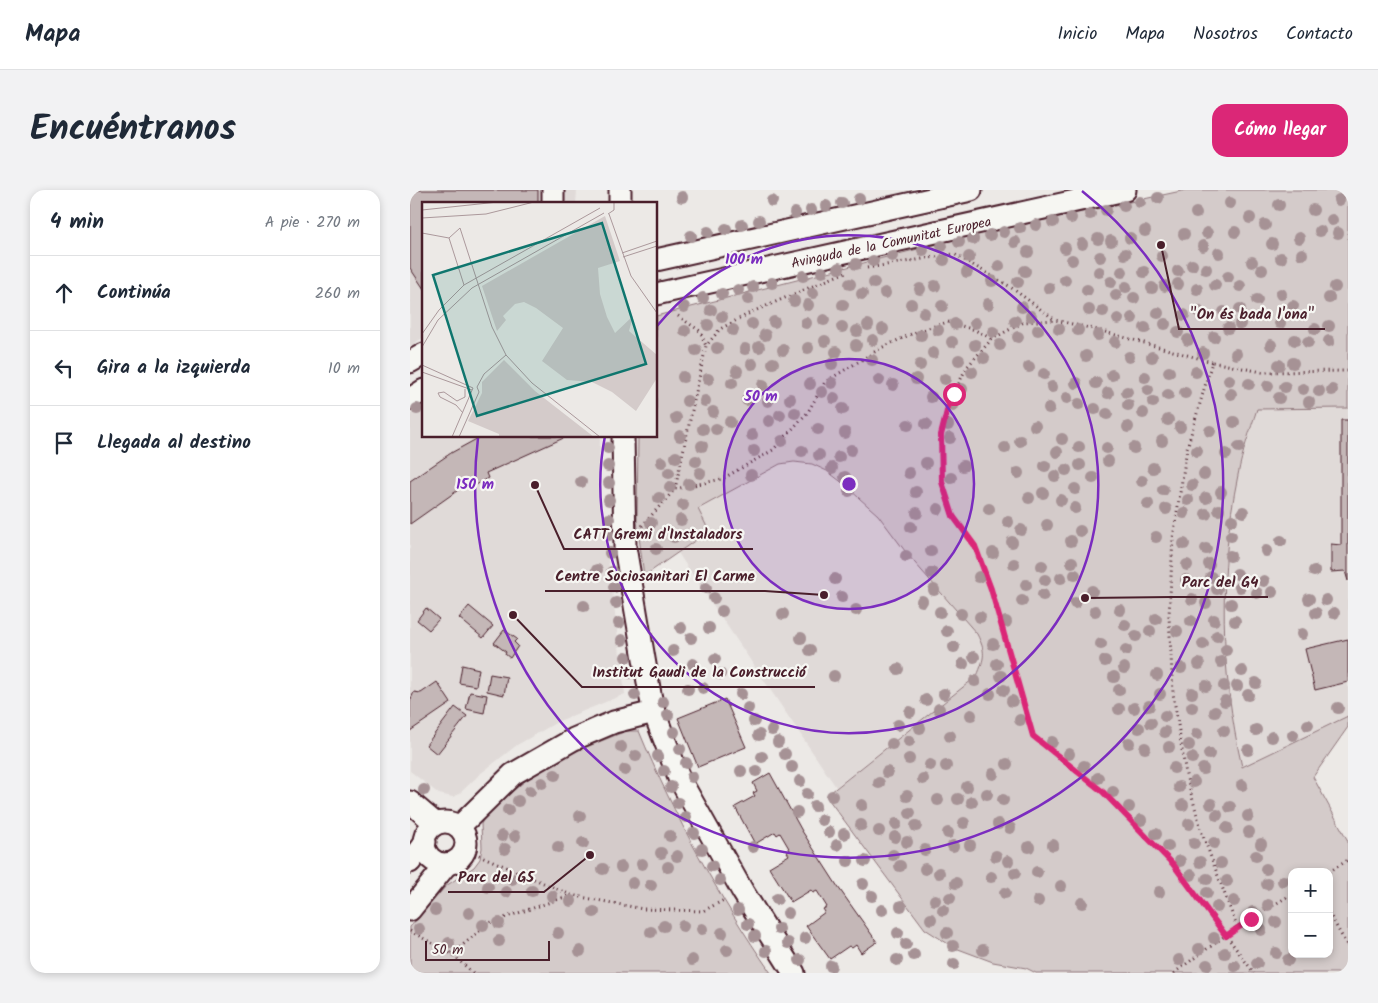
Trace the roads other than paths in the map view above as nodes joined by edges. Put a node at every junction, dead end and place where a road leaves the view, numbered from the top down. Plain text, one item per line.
1 (970, 190) edge
2 (1125, 190) edge
3 (658, 260) edge
4 (658, 293) edge
5 (422, 355) edge
6 (410, 362) edge
7 (422, 391) edge
8 (410, 399) edge
9 (623, 438) edge
10 (654, 712) junction
11 (410, 802) edge
12 (459, 827) junction
13 (424, 833) edge
14 (410, 862) edge
15 (447, 864) junction
16 (410, 910) edge
17 (794, 973) edge

1 - 3 street
2 - 4 street, Avinguda de la Comunitat Europea
5 - 6 street
7 - 8 street
9 - 10 street
10 - 12 street
10 - 17 street
11 - 13 street
12 - 13 street
12 - 15 street
13 - 14 street
13 - 15 street
15 - 16 street

